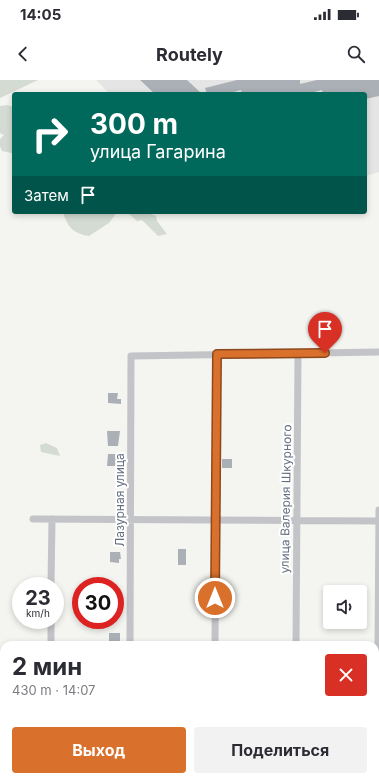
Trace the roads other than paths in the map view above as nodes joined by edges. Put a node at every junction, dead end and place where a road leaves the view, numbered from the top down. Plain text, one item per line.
1 (379, 352) edge
2 (298, 353) junction
3 (217, 354) junction
4 (379, 510) edge
5 (33, 519) dead end
6 (52, 519) junction
7 (131, 519) junction
8 (216, 520) junction
9 (297, 520) junction
10 (379, 521) edge
11 (51, 577) edge
12 (51, 629) edge
13 (51, 641) edge
14 (130, 641) edge
15 (215, 641) edge
16 (296, 641) edge
17 (378, 641) edge

1 - 2 street
2 - 3 street
2 - 9 street, улица Валерия Шкурного
3 - 7 street, Лазурная улица
3 - 8 street
4 - 10 street
5 - 6 street
6 - 7 street
6 - 11 street
7 - 8 street
7 - 14 street, Лазурная улица
8 - 9 street
8 - 15 street
9 - 10 street
9 - 16 street, улица Валерия Шкурного
10 - 17 street
12 - 13 street

